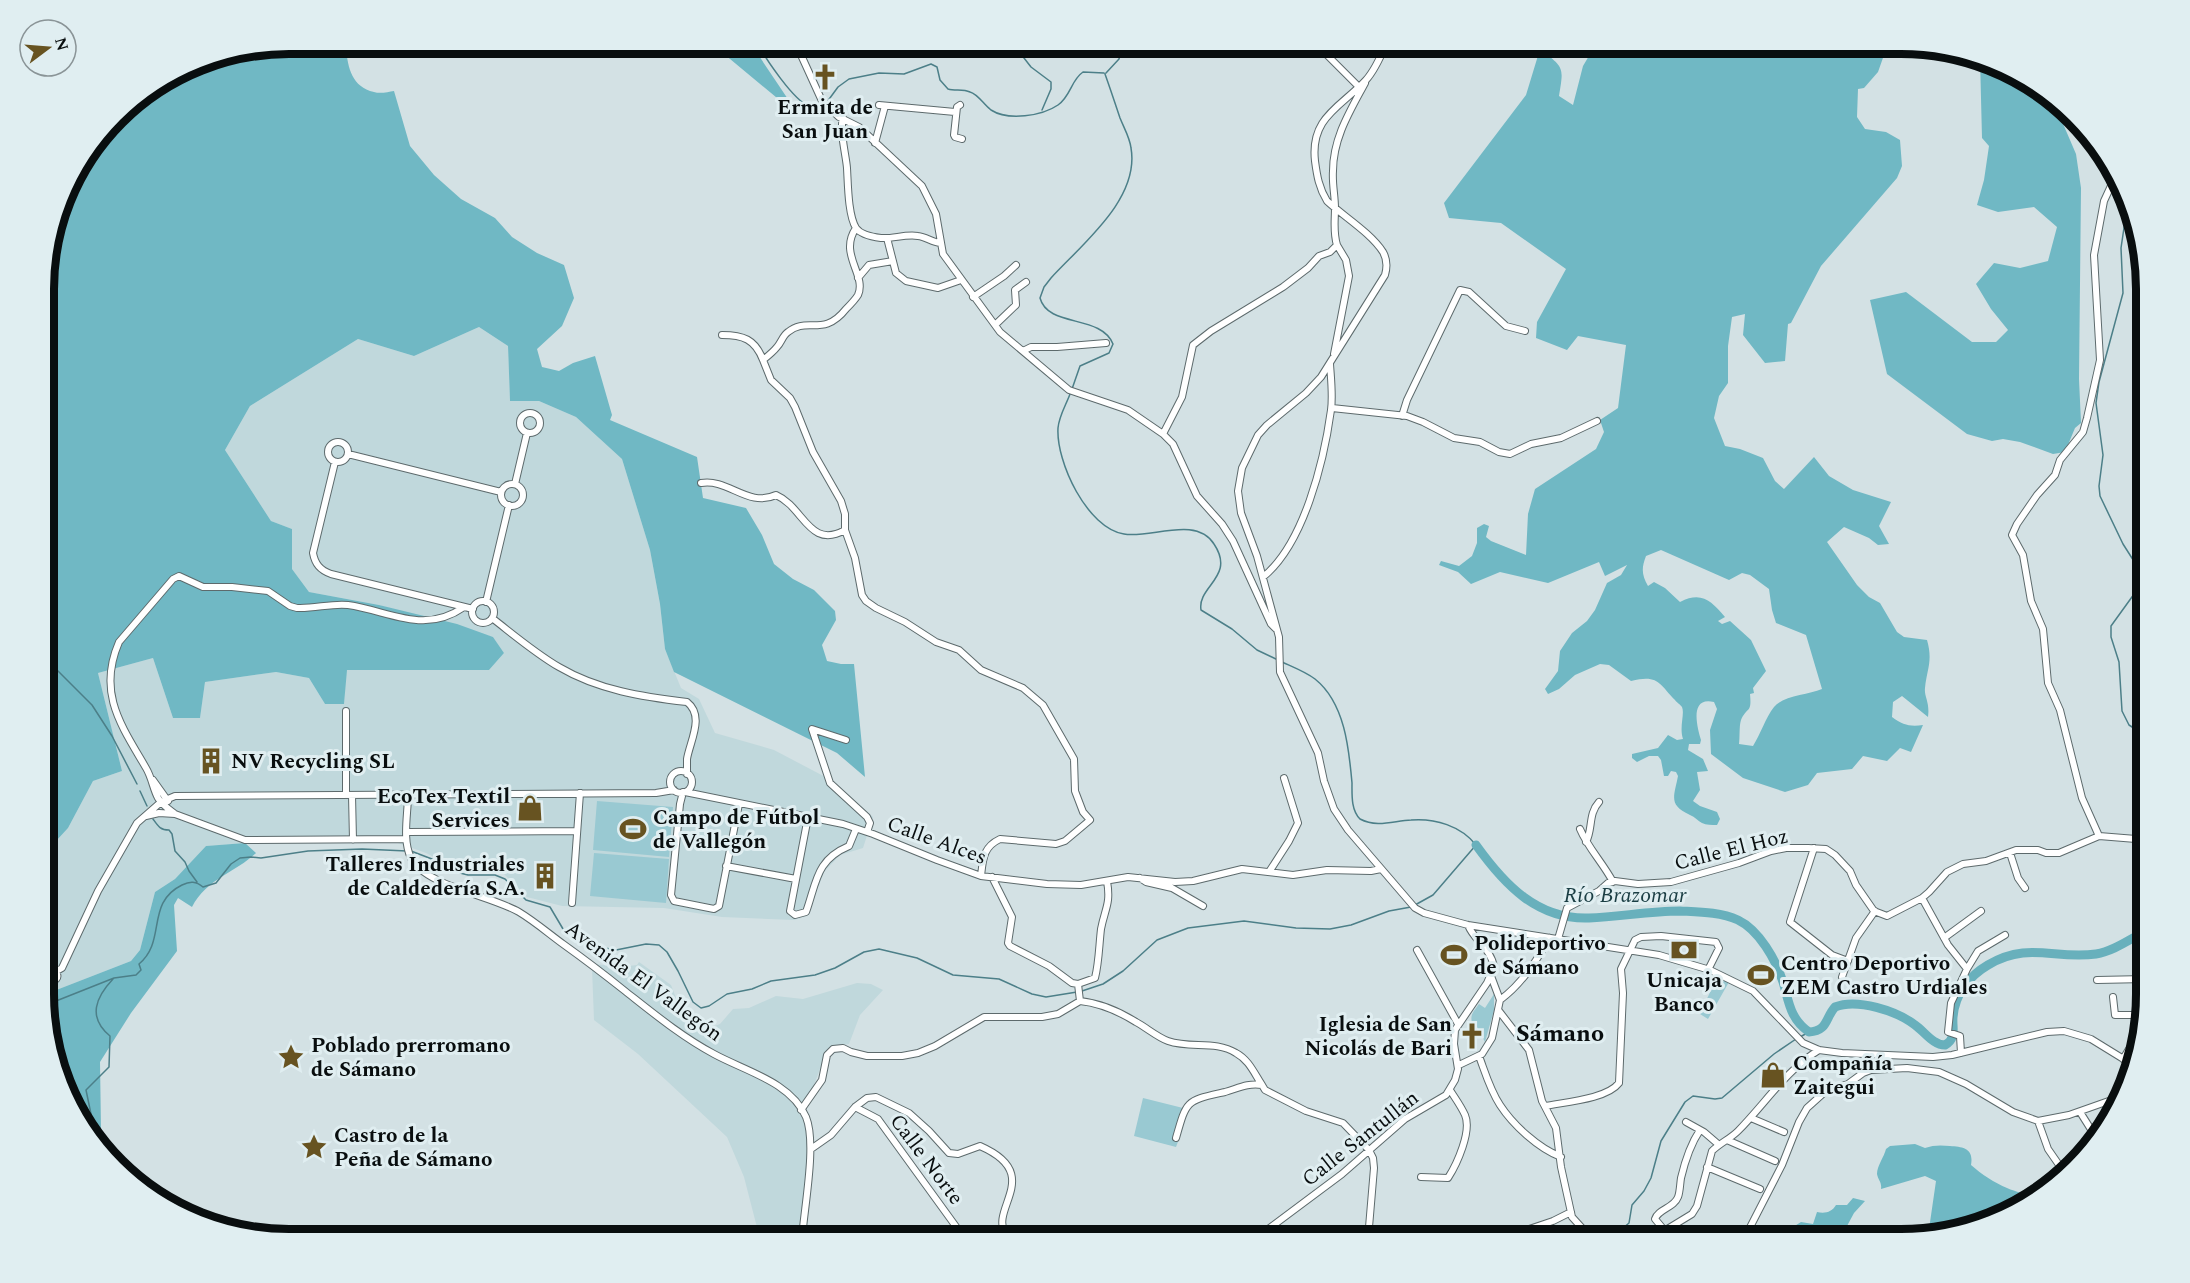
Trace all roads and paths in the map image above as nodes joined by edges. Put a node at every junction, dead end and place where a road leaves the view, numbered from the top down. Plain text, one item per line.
1 (801, 54) edge
2 (1325, 54) edge
3 (1381, 54) edge
4 (1368, 78) junction
5 (1359, 87) junction
6 (960, 105) dead end
7 (955, 111) junction
8 (843, 118) junction
9 (962, 139) dead end
10 (875, 143) junction
11 (2112, 184) edge
12 (1335, 209) junction
13 (856, 228) junction
14 (887, 238) junction
15 (940, 243) junction
16 (1337, 245) junction
17 (893, 261) junction
18 (1016, 265) dead end
19 (858, 278) junction
20 (961, 280) junction
21 (1026, 282) dead end
22 (973, 297) junction
23 (995, 325) junction
24 (1526, 331) dead end
25 (722, 335) dead end
26 (1106, 344) dead end
27 (1023, 351) junction
28 (763, 360) junction
29 (1332, 360) junction
30 (1332, 408) junction
31 (1402, 416) junction
32 (1597, 421) dead end
33 (527, 432) dead end
34 (1163, 434) junction
35 (348, 454) junction
36 (335, 462) junction
37 (701, 483) dead end
38 (515, 484) junction
39 (501, 492) junction
40 (509, 506) junction
41 (844, 530) junction
42 (1263, 577) junction
43 (486, 602) junction
44 (464, 607) junction
45 (473, 609) junction
46 (492, 618) junction
47 (1277, 630) junction
48 (345, 711) dead end
49 (846, 740) dead end
50 (687, 760) junction
51 (680, 772) junction
52 (687, 774) junction
53 (151, 777) junction
54 (1284, 778) dead end
55 (670, 783) junction
56 (690, 786) junction
57 (154, 788) junction
58 (656, 792) junction
59 (680, 792) junction
60 (580, 793) junction
61 (349, 795) junction
62 (408, 795) junction
63 (697, 796) junction
64 (164, 800) junction
65 (1599, 802) dead end
66 (739, 804) junction
67 (150, 810) junction
68 (175, 814) junction
69 (808, 817) junction
70 (142, 818) junction
71 (856, 828) junction
72 (1580, 829) dead end
73 (577, 831) junction
74 (867, 832) junction
75 (2099, 836) junction
76 (407, 839) junction
77 (353, 840) junction
78 (2136, 840) edge
79 (1586, 842) junction
80 (1814, 848) junction
81 (2010, 852) junction
82 (726, 866) junction
83 (1381, 869) junction
84 (1269, 872) junction
85 (981, 876) junction
86 (992, 877) junction
87 (1139, 878) junction
88 (796, 879) junction
89 (1107, 881) junction
90 (1613, 882) junction
91 (2025, 888) dead end
92 (1922, 898) junction
93 (572, 903) dead end
94 (1203, 906) dead end
95 (1875, 911) junction
96 (1981, 911) dead end
97 (1468, 925) junction
98 (2005, 935) dead end
99 (1550, 938) junction
100 (1944, 938) junction
101 (1558, 939) junction
102 (1630, 949) junction
103 (1417, 950) dead end
104 (1848, 961) junction
105 (1967, 969) junction
106 (1708, 970) junction
107 (55, 972) dead end
108 (1491, 976) junction
109 (1842, 976) dead end
110 (2136, 979) edge
111 (2097, 980) dead end
112 (1079, 986) junction
113 (2113, 997) dead end
114 (1080, 999) junction
115 (1500, 1000) junction
116 (1499, 1011) junction
117 (2135, 1015) edge
118 (1458, 1024) junction
119 (2129, 1048) edge
120 (1819, 1050) junction
121 (1960, 1053) junction
122 (1479, 1056) junction
123 (2123, 1059) junction
124 (2126, 1061) edge
125 (1459, 1065) junction
126 (1262, 1085) junction
127 (1450, 1090) junction
128 (2110, 1101) edge
129 (1545, 1106) junction
130 (855, 1107) junction
131 (801, 1110) junction
132 (2080, 1112) junction
133 (1751, 1118) junction
134 (2038, 1121) junction
135 (1686, 1122) dead end
136 (1700, 1130) junction
137 (2092, 1131) edge
138 (1784, 1132) dead end
139 (1176, 1138) dead end
140 (1727, 1140) junction
141 (1718, 1144) junction
142 (811, 1149) junction
143 (1369, 1150) junction
144 (1561, 1157) junction
145 (1775, 1161) dead end
146 (2061, 1166) edge
147 (1707, 1167) junction
148 (1421, 1177) dead end
149 (1760, 1189) dead end
150 (1570, 1212) junction
151 (803, 1229) edge
152 (958, 1229) edge
153 (1004, 1229) edge
154 (1268, 1229) edge
155 (1369, 1229) edge
156 (1529, 1229) edge
157 (1583, 1229) edge
158 (1663, 1229) edge
159 (1668, 1229) edge
160 (1749, 1229) edge

1 - 8 street
2 - 5 street
3 - 4 street
4 - 5 street
4 - 12 street
5 - 12 street
6 - 7 street
7 - 9 street
7 - 10 street
8 - 10 street
8 - 13 street
10 - 15 street
11 - 75 street
12 - 16 street
12 - 29 street
13 - 14 street
13 - 19 street
14 - 15 street
14 - 17 street
15 - 20 street
16 - 29 street
16 - 34 street
17 - 19 street
17 - 20 street
18 - 22 street
19 - 28 street
20 - 22 street
21 - 23 street
22 - 23 street
23 - 27 street
24 - 31 street
25 - 28 street
26 - 27 street
27 - 34 street
28 - 41 street
29 - 30 street
29 - 42 street
30 - 31 street
30 - 42 street
31 - 32 street
33 - 38 street
34 - 47 street
35 - 36 street
35 - 36 street
35 - 39 street
36 - 44 street
37 - 41 street
38 - 39 street
38 - 40 street
39 - 40 street
40 - 43 street
41 - 85 street
42 - 47 street
43 - 45 street
43 - 46 street
44 - 45 street
44 - 53 street
45 - 46 street
46 - 50 street
47 - 83 street
48 - 61 street
49 - 74 street
50 - 51 street
50 - 52 street
51 - 52 street
51 - 55 street
52 - 56 street
53 - 57 street
53 - 64 street
54 - 84 street
55 - 58 street
55 - 59 street
56 - 59 street
56 - 63 street
57 - 64 street
57 - 67 street
58 - 59 street, Calle Alces
58 - 60 street, Calle Alces
59 - 63 street, Calle Alces
59 - 82 street
60 - 62 street, Calle Alces
60 - 73 street
61 - 62 street, Calle Alces
61 - 64 street, Calle Alces
61 - 77 street
62 - 76 street
63 - 66 street, Calle Alces
64 - 67 street
64 - 68 street
65 - 79 street
66 - 69 street, Calle Alces
66 - 82 street
67 - 70 street
68 - 70 street
68 - 77 street
69 - 71 street, Calle Alces
69 - 88 street
70 - 107 street
71 - 74 street, Calle Alces
71 - 88 street
72 - 79 street
73 - 76 street
73 - 93 street
74 - 85 street, Calle Alces
75 - 78 street
75 - 81 street
76 - 77 street
76 - 131 street, Avenida El Vallegón
79 - 90 street
80 - 90 street, Calle El Hoz
80 - 95 street, Calle El Hoz
80 - 104 street
81 - 91 street
81 - 92 street
82 - 88 street
83 - 84 street, Calle Alces
83 - 97 street
84 - 87 street, Calle Alces
85 - 86 street, Calle Alces
86 - 89 street, Calle Alces
86 - 112 street
87 - 89 street, Calle Alces
87 - 94 street
89 - 112 street
90 - 101 street
92 - 95 street
92 - 100 street
95 - 104 street
96 - 100 street
97 - 99 street
97 - 108 street
98 - 105 street
99 - 101 street
99 - 115 street
100 - 105 street
101 - 102 street
102 - 106 street
102 - 106 street
102 - 129 street
103 - 118 street
104 - 109 street
105 - 121 street
106 - 120 street
108 - 115 street
108 - 118 street
110 - 111 street
112 - 114 street
113 - 117 street
114 - 126 street
114 - 131 street
115 - 116 street
116 - 122 street
116 - 129 street
118 - 125 street, Calle Santullán
119 - 123 street
120 - 121 street
120 - 133 street
121 - 123 street
122 - 125 street
122 - 144 street
123 - 124 street
125 - 127 street, Calle Santullán
126 - 139 street
126 - 143 street
127 - 143 street, Calle Santullán
127 - 148 street
128 - 132 street
129 - 144 street
130 - 142 street
130 - 152 street, Calle Norte
130 - 153 street
131 - 142 street, Avenida El Vallegón
132 - 134 street
132 - 137 street
133 - 138 street
133 - 140 street
134 - 146 street
134 - 160 street
135 - 136 street
136 - 141 street
136 - 158 street
140 - 141 street
140 - 145 street
141 - 147 street
142 - 151 street, Avenida El Vallegón
143 - 154 street, Calle Santullán
143 - 155 street
144 - 150 street
147 - 149 street
147 - 159 street
150 - 156 street
150 - 157 street

